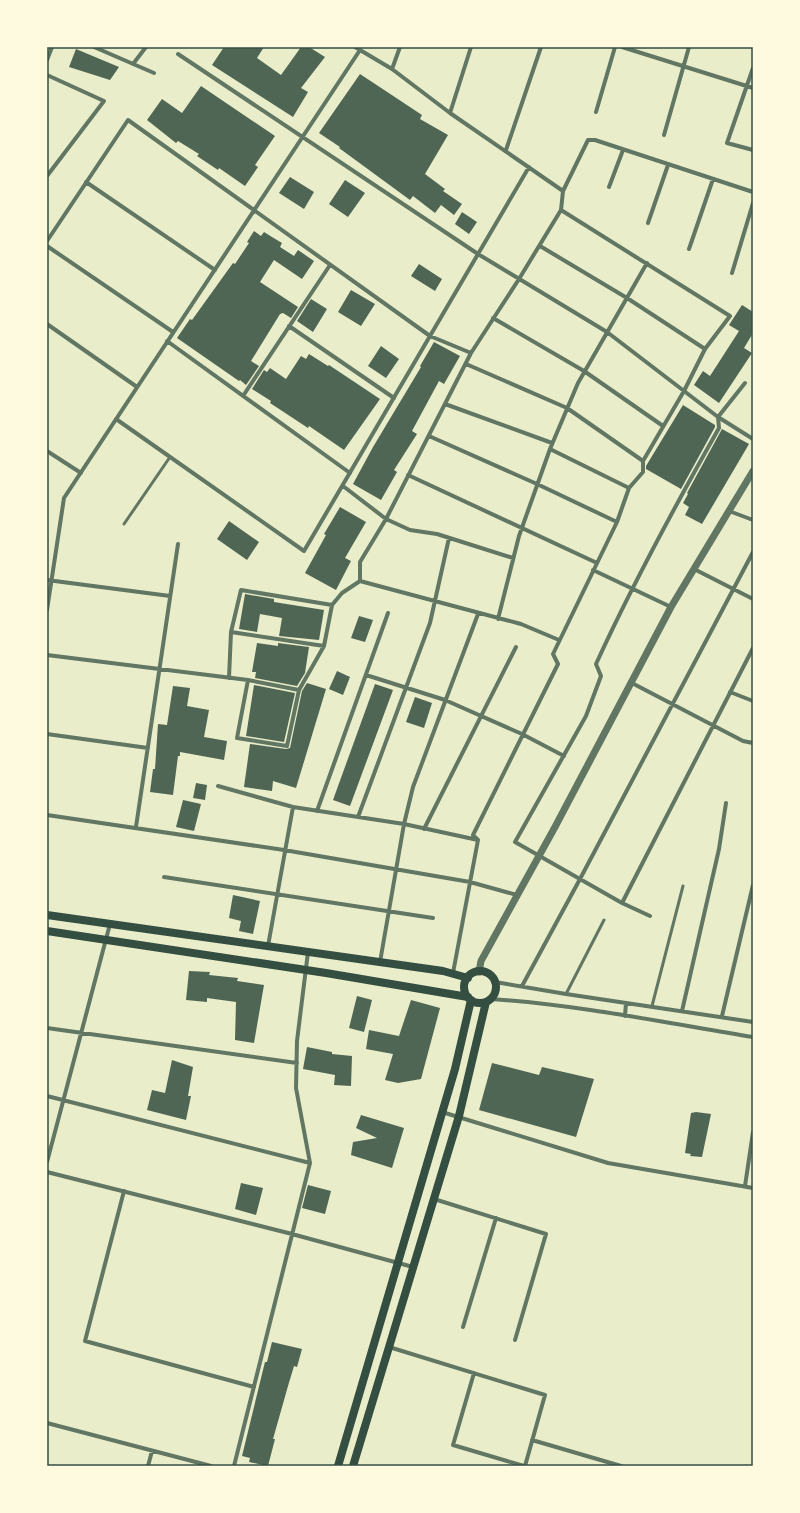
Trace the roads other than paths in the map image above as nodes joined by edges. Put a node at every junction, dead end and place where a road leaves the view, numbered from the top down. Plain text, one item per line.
1 (52, 47) edge
2 (94, 47) edge
3 (146, 47) edge
4 (355, 47) edge
5 (400, 47) edge
6 (471, 47) edge
7 (541, 47) edge
8 (615, 47) edge
9 (622, 47) edge
10 (689, 47) edge
11 (360, 50) junction
12 (178, 54) dead end
13 (47, 60) edge
14 (133, 64) junction
15 (684, 65) junction
16 (753, 68) edge
17 (392, 69) junction
18 (154, 73) dead end
19 (47, 75) edge
20 (747, 86) junction
21 (753, 88) edge
22 (596, 112) dead end
23 (450, 113) junction
24 (664, 135) dead end
25 (302, 137) junction
26 (506, 150) junction
27 (623, 150) junction
28 (753, 150) edge
29 (668, 164) junction
30 (529, 167) junction
31 (47, 176) edge
32 (713, 179) junction
33 (86, 182) junction
34 (609, 188) dead end
35 (563, 191) junction
36 (753, 192) edge
37 (753, 203) edge
38 (254, 210) junction
39 (560, 210) junction
40 (648, 223) dead end
41 (47, 241) edge
42 (47, 246) edge
43 (540, 246) junction
44 (689, 249) dead end
45 (478, 254) junction
46 (647, 263) junction
47 (330, 265) junction
48 (215, 270) junction
49 (732, 273) dead end
50 (519, 279) junction
51 (627, 298) junction
52 (493, 318) junction
53 (47, 324) edge
54 (289, 326) junction
55 (174, 332) junction
56 (607, 332) junction
57 (430, 336) junction
58 (167, 342) junction
59 (705, 349) junction
60 (471, 353) junction
61 (466, 364) junction
62 (584, 371) junction
63 (745, 383) dead end
64 (137, 387) junction
65 (684, 391) junction
66 (243, 396) junction
67 (394, 398) junction
68 (445, 404) junction
69 (567, 408) junction
70 (718, 417) junction
71 (116, 419) junction
72 (663, 426) junction
73 (429, 436) junction
74 (753, 439) edge
75 (552, 443) junction
76 (550, 450) junction
77 (47, 451) edge
78 (170, 457) junction
79 (643, 460) junction
80 (753, 472) edge
81 (81, 473) junction
82 (350, 473) junction
83 (408, 475) junction
84 (537, 484) junction
85 (343, 486) junction
86 (629, 488) junction
87 (729, 511) junction
88 (386, 519) junction
89 (753, 520) edge
90 (617, 522) junction
91 (124, 524) dead end
92 (522, 528) junction
93 (449, 538) junction
94 (178, 544) dead end
95 (753, 552) edge
96 (513, 558) junction
97 (597, 563) junction
98 (694, 569) junction
99 (593, 570) junction
100 (360, 580) junction
101 (49, 581) edge
102 (631, 588) junction
103 (734, 589) junction
104 (170, 596) junction
105 (753, 600) edge
106 (435, 602) junction
107 (332, 605) junction
108 (671, 607) junction
109 (47, 610) edge
110 (388, 613) dead end
111 (478, 614) junction
112 (498, 619) junction
113 (231, 632) junction
114 (559, 640) junction
115 (324, 646) junction
116 (516, 647) dead end
117 (753, 648) edge
118 (47, 655) edge
119 (159, 669) junction
120 (366, 674) junction
121 (229, 678) junction
122 (248, 680) junction
123 (630, 682) junction
124 (406, 688) junction
125 (299, 690) junction
126 (730, 692) junction
127 (445, 700) junction
128 (753, 701) edge
129 (673, 704) junction
130 (481, 716) junction
131 (713, 725) junction
132 (47, 734) edge
133 (522, 734) junction
134 (753, 743) edge
135 (148, 748) junction
136 (564, 756) junction
137 (218, 786) dead end
138 (726, 803) dead end
139 (293, 807) junction
140 (317, 811) junction
141 (47, 815) edge
142 (358, 817) junction
143 (404, 824) junction
144 (136, 827) junction
145 (424, 829) junction
146 (478, 840) junction
147 (284, 850) junction
148 (539, 855) junction
149 (396, 869) junction
150 (164, 876) dead end
151 (580, 879) junction
152 (470, 882) junction
153 (753, 885) edge
154 (683, 886) dead end
155 (277, 894) junction
156 (517, 895) junction
157 (622, 903) junction
158 (388, 911) junction
159 (47, 915) edge
160 (650, 916) dead end
161 (433, 918) dead end
162 (604, 920) dead end
163 (110, 924) junction
164 (47, 931) edge
165 (105, 940) junction
166 (268, 946) junction
167 (308, 952) junction
168 (380, 962) junction
169 (306, 970) junction
170 (479, 972) junction
171 (453, 973) junction
172 (468, 978) junction
173 (495, 982) junction
174 (522, 986) junction
175 (566, 994) junction
176 (470, 999) junction
177 (488, 1001) junction
178 (626, 1003) junction
179 (652, 1006) junction
180 (682, 1011) junction
181 (625, 1016) junction
182 (722, 1016) junction
183 (753, 1022) edge
184 (47, 1028) edge
185 (81, 1033) junction
186 (753, 1038) edge
187 (297, 1062) junction
188 (47, 1096) edge
189 (63, 1101) junction
190 (442, 1112) junction
191 (458, 1116) junction
192 (753, 1132) edge
193 (47, 1162) edge
194 (310, 1163) junction
195 (47, 1172) edge
196 (745, 1186) junction
197 (753, 1188) edge
198 (124, 1191) junction
199 (433, 1199) junction
200 (496, 1218) junction
201 (292, 1234) junction
202 (398, 1263) junction
203 (413, 1267) junction
204 (463, 1327) dead end
205 (515, 1340) dead end
206 (389, 1347) junction
207 (474, 1374) junction
208 (254, 1387) junction
209 (47, 1423) edge
210 (532, 1440) junction
211 (152, 1451) junction
212 (148, 1466) edge
213 (211, 1466) edge
214 (234, 1466) edge
215 (338, 1466) edge
216 (353, 1466) edge
217 (524, 1466) edge
218 (621, 1466) edge

1 - 13 street
2 - 14 street
3 - 14 street
4 - 11 street
5 - 17 street
6 - 23 street
7 - 26 street
8 - 22 street
9 - 15 street
10 - 15 street
11 - 17 street
11 - 25 street
12 - 25 street
14 - 18 street
15 - 20 street
15 - 24 street
16 - 20 street
17 - 23 street
19 - 31 street
20 - 21 street
20 - 28 street
23 - 26 street
25 - 38 street
25 - 45 street
26 - 30 street
27 - 29 street
27 - 34 street
27 - 35 street
29 - 32 street
29 - 40 street
30 - 35 street
30 - 45 street
32 - 36 street
32 - 44 street
33 - 38 street
33 - 41 street
33 - 48 street
35 - 39 street
37 - 49 street
38 - 47 street
38 - 48 street
39 - 43 street
39 - 46 street
42 - 55 street
43 - 50 street
43 - 51 street
45 - 50 street
45 - 57 street
46 - 51 street
46 - 59 street
47 - 54 street
47 - 57 street
48 - 55 street
50 - 52 street
50 - 56 street
51 - 56 street
51 - 59 street
52 - 60 street
52 - 62 street
53 - 64 street
54 - 66 street
54 - 67 street
55 - 58 street
56 - 62 street
56 - 65 street
57 - 60 street
57 - 67 street
58 - 64 street
58 - 66 street
59 - 65 street
60 - 61 street
61 - 68 street
61 - 69 street
62 - 69 street
62 - 72 street
63 - 70 street
64 - 71 street
65 - 70 street
65 - 72 street
66 - 82 street
67 - 82 street
68 - 73 street
68 - 75 street
69 - 75 street
69 - 79 street
70 - 74 street
70 - 102 street
71 - 78 street
71 - 81 street
72 - 79 street
73 - 83 street
73 - 84 street
75 - 76 street
76 - 84 street
76 - 86 street
77 - 81 street
78 - 85 street
78 - 91 lane
79 - 86 street
80 - 87 street
81 - 101 street
82 - 85 street
83 - 88 street
83 - 92 street
84 - 90 street
84 - 92 street
85 - 88 street
86 - 90 street
87 - 89 street
87 - 98 street
88 - 93 street
88 - 100 street
90 - 97 street
92 - 96 street
92 - 97 street
93 - 96 street
93 - 106 street
94 - 104 street
95 - 103 street
96 - 112 street
97 - 99 street
98 - 103 street
98 - 108 street
99 - 102 street
99 - 114 street
100 - 106 street
100 - 107 street
101 - 104 street
101 - 109 street
102 - 108 street
102 - 136 street
103 - 105 street
103 - 129 street
104 - 119 street
106 - 111 street
106 - 124 street
107 - 113 street
107 - 115 street
108 - 123 street
110 - 120 street
111 - 112 street
111 - 127 street
112 - 114 street
113 - 115 street
113 - 121 street
114 - 133 street
115 - 125 street
116 - 130 street
117 - 126 street
118 - 119 street
119 - 121 street
119 - 135 street
120 - 124 street
120 - 140 street
121 - 122 street
122 - 125 street
122 - 125 street
123 - 129 street
123 - 148 street
124 - 127 street
124 - 142 street
126 - 128 street
126 - 131 street
127 - 130 street
127 - 143 street
129 - 131 street
129 - 151 street
130 - 133 street
130 - 145 street
131 - 134 street
131 - 157 street
132 - 135 street
133 - 136 street
133 - 146 street
135 - 144 street
136 - 148 street
137 - 139 street
138 - 180 street
139 - 140 street
139 - 147 street
140 - 142 street
141 - 144 street
142 - 143 street
143 - 145 street
143 - 149 street
144 - 147 street
145 - 146 street
146 - 152 street
147 - 149 street
147 - 155 street
148 - 151 street
148 - 156 street
149 - 152 street
149 - 158 street
150 - 155 street
151 - 157 street
151 - 174 street
152 - 156 street
152 - 171 street
153 - 182 street
154 - 179 lane
155 - 158 street
155 - 166 street
156 - 170 street
157 - 160 street
158 - 161 street
158 - 168 street
159 - 163 main road
162 - 175 lane
163 - 165 street
163 - 166 main road
164 - 165 main road
165 - 169 main road
165 - 185 street
166 - 167 main road
167 - 168 main road
167 - 169 street
168 - 171 main road
169 - 176 main road
169 - 187 street
170 - 172 main road
170 - 173 main road
171 - 172 main road
172 - 176 main road
173 - 174 street
173 - 177 main road
174 - 175 street
175 - 178 street
176 - 177 main road
176 - 190 main road
177 - 181 street
177 - 191 main road
178 - 179 street
178 - 181 street
179 - 180 street
180 - 182 street
181 - 186 street
182 - 183 street
184 - 185 street
185 - 187 street
185 - 189 street
187 - 194 street
188 - 189 street
189 - 193 street
189 - 194 street
190 - 191 street
190 - 202 main road
191 - 196 street
191 - 199 main road
192 - 196 street
194 - 201 street
195 - 198 street
196 - 197 street
198 - 201 street
198 - 208 street
199 - 200 street
199 - 203 main road
200 - 204 street
200 - 205 street
201 - 202 street
201 - 208 street
202 - 203 street
202 - 215 main road
203 - 206 main road
206 - 207 street
206 - 216 main road
207 - 210 street
207 - 217 street
208 - 214 street
209 - 211 street
210 - 217 street
210 - 218 street
211 - 212 street
211 - 213 street

